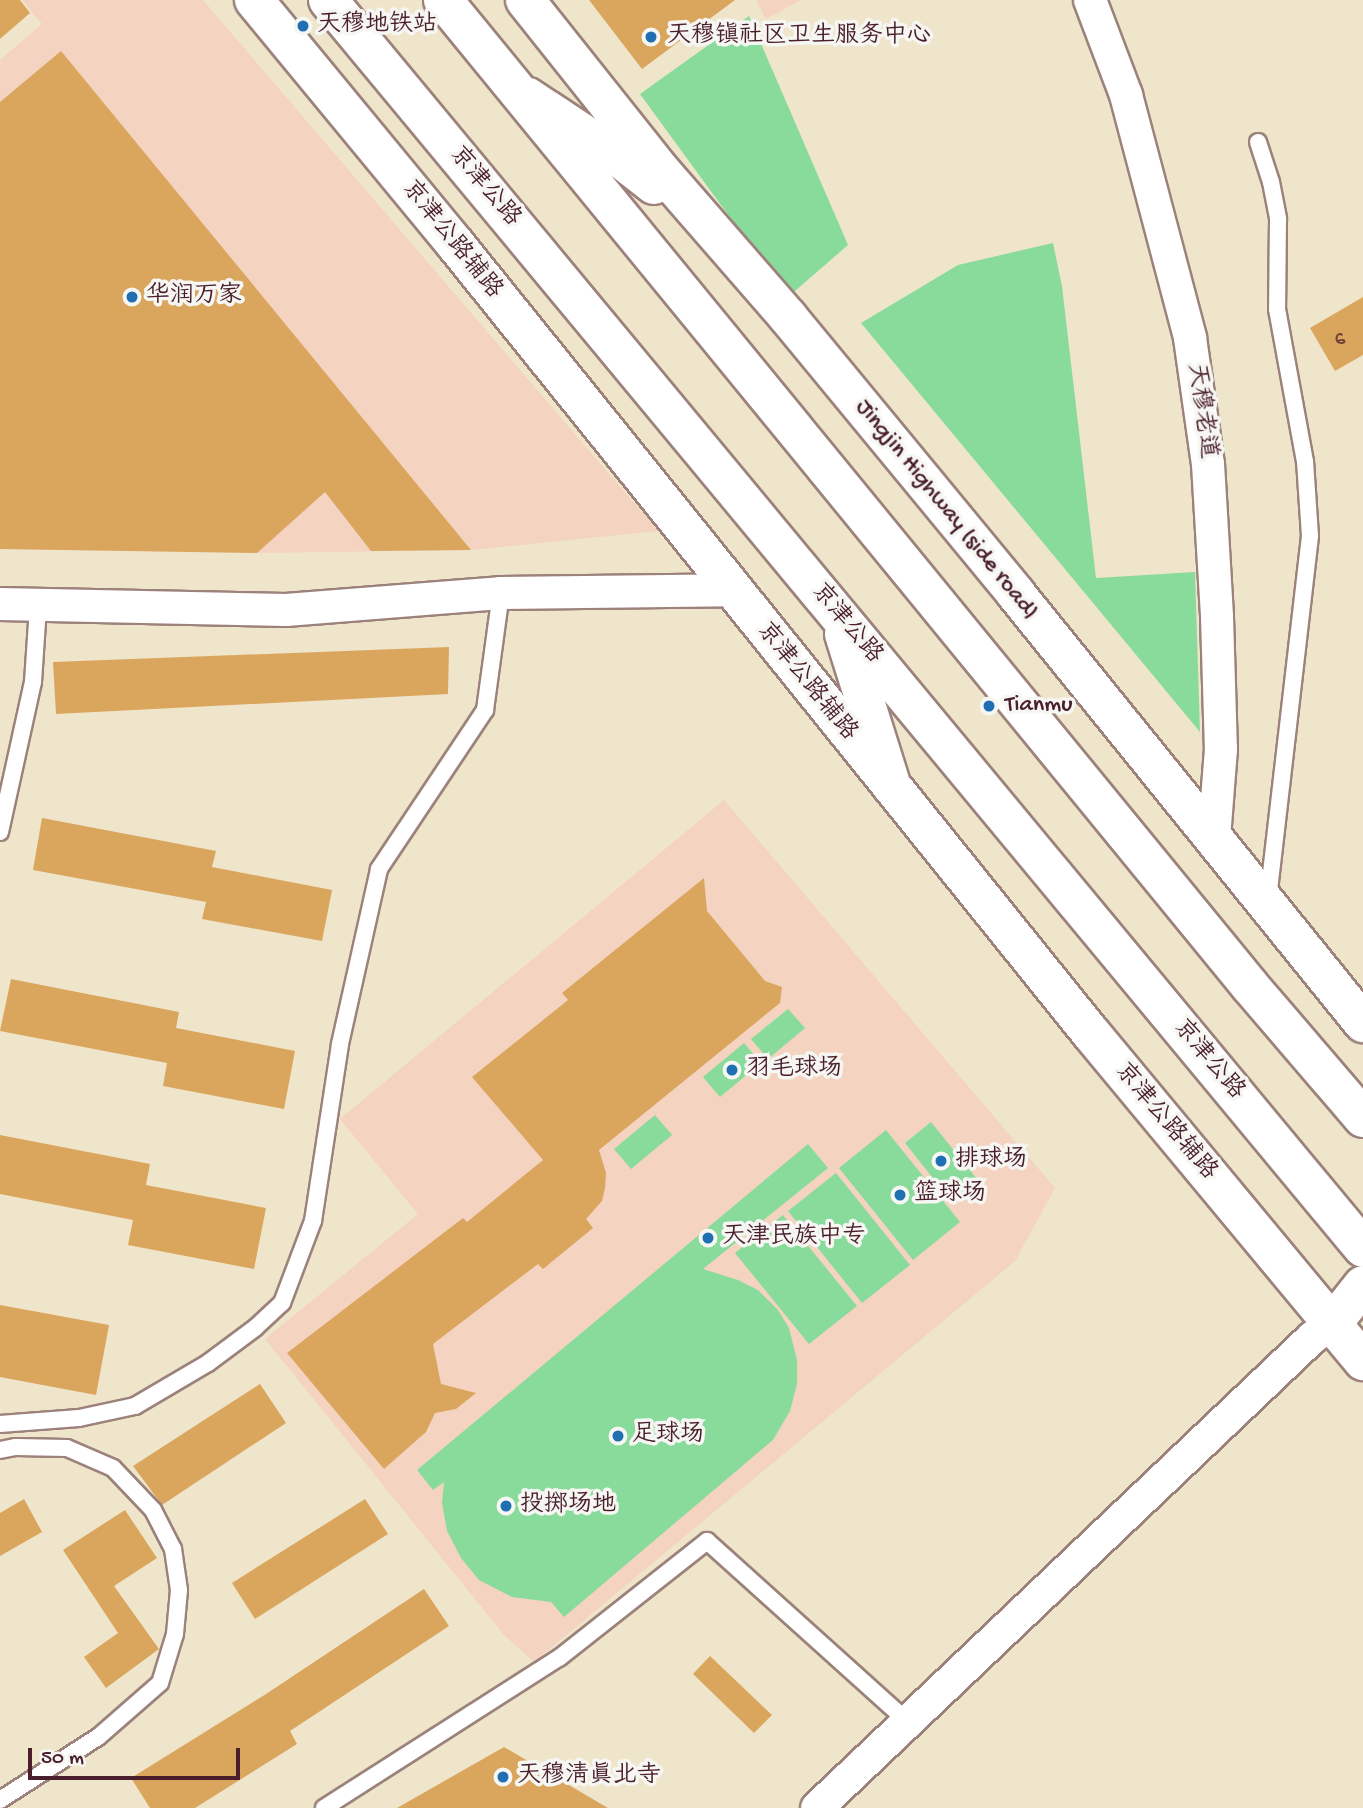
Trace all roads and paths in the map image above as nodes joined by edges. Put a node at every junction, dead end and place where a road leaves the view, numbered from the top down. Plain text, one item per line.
1 (254, 0) edge
2 (328, 0) edge
3 (443, 0) edge
4 (525, 0) edge
5 (1090, 0) edge
6 (521, 92) junction
7 (1258, 142) dead end
8 (735, 255) junction
9 (732, 590) junction
10 (501, 593) junction
11 (0, 604) edge
12 (38, 606) junction
13 (838, 615) junction
14 (892, 788) junction
15 (0, 832) edge
16 (1214, 838) junction
17 (1267, 902) junction
18 (1363, 1023) edge
19 (1363, 1118) edge
20 (1363, 1248) edge
21 (1363, 1285) edge
22 (1348, 1320) edge
23 (1363, 1361) edge
24 (0, 1424) edge
25 (0, 1450) edge
26 (907, 1721) junction
27 (0, 1800) edge
28 (324, 1808) edge
29 (817, 1808) edge

1 - 9 main road, 京津公路辅路
2 - 13 main road, 京津公路
3 - 6 main road
4 - 8 main road, Jingjin Highway (side road)
5 - 16 street, 天穆老道
6 - 8 main road
6 - 19 main road
7 - 17 lane
8 - 16 main road, Jingjin Highway (side road)
9 - 10 street
9 - 14 main road, 京津公路辅路
10 - 12 street
10 - 24 lane
11 - 12 street
12 - 15 lane
13 - 14 main road
13 - 20 main road, 京津公路
14 - 22 main road, 京津公路辅路
16 - 17 main road, Jingjin Highway (side road)
17 - 18 main road, Jingjin Highway (side road)
21 - 22 main road
22 - 23 main road, 京津公路辅路
22 - 26 street
25 - 27 lane
26 - 28 lane
26 - 29 street

